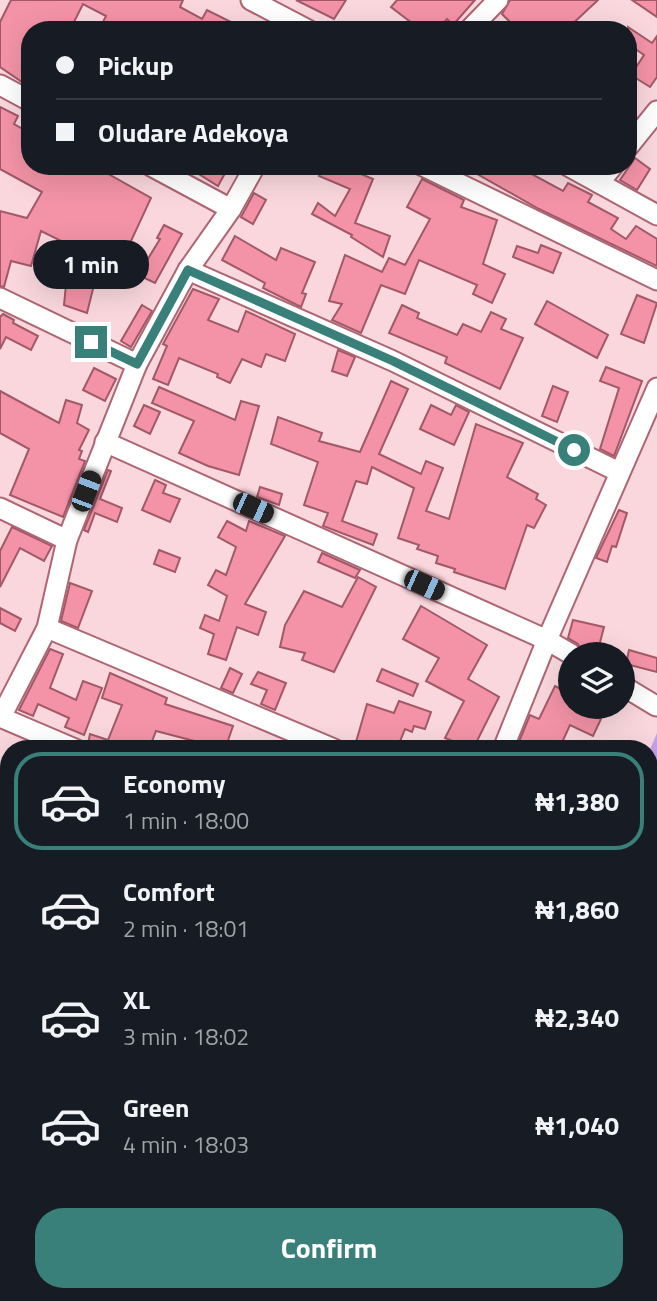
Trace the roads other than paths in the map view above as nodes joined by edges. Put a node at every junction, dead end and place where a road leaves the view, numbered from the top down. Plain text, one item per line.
1 (251, 0) edge
2 (498, 0) edge
3 (291, 21) edge
4 (478, 21) edge
5 (0, 85) edge
6 (21, 96) edge
7 (657, 111) edge
8 (637, 136) edge
9 (168, 175) edge
10 (250, 175) edge
11 (441, 175) edge
12 (584, 175) edge
13 (605, 175) edge
14 (599, 183) junction
15 (231, 209) junction
16 (657, 215) edge
17 (188, 270) junction
18 (657, 281) edge
19 (0, 298) edge
20 (137, 364) junction
21 (657, 387) edge
22 (106, 442) junction
23 (619, 472) junction
24 (0, 509) edge
25 (67, 540) junction
26 (47, 628) junction
27 (547, 640) junction
28 (558, 646) edge
29 (635, 693) edge
30 (656, 706) edge
31 (0, 717) edge
32 (54, 740) edge
33 (313, 740) edge
34 (507, 740) edge

1 - 3 street
2 - 4 street
5 - 6 street
7 - 8 street
9 - 15 street
10 - 15 street
11 - 18 street
12 - 14 street
13 - 14 street
14 - 16 street
15 - 17 street
17 - 20 street
17 - 23 street
19 - 20 street
20 - 22 street
21 - 23 street
22 - 25 street
22 - 27 street
23 - 27 street
24 - 25 street
25 - 26 street
26 - 31 street
26 - 33 street
27 - 28 street
27 - 34 street
29 - 30 street
31 - 32 street

